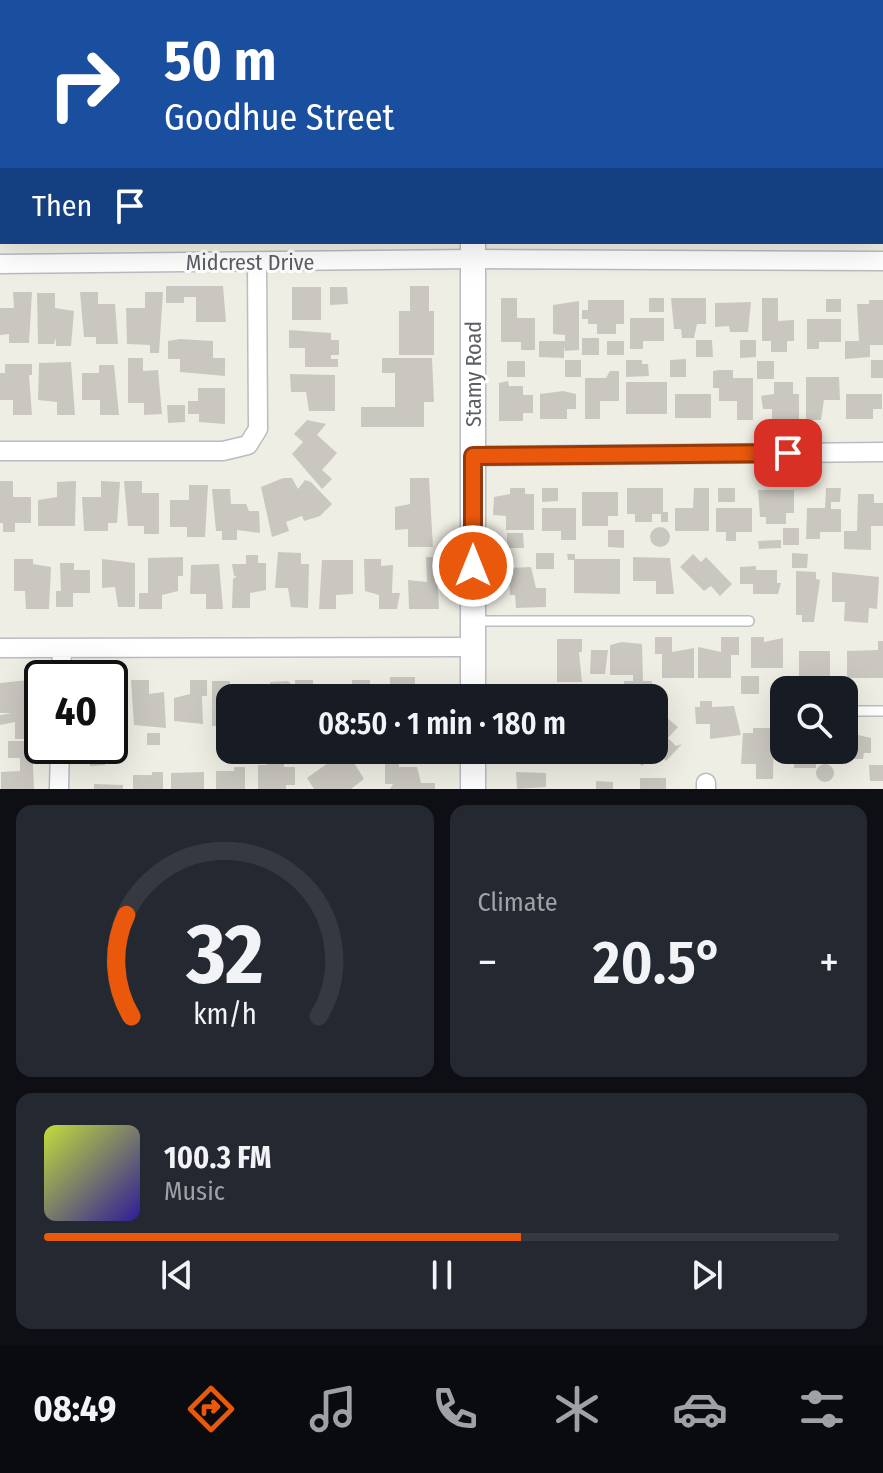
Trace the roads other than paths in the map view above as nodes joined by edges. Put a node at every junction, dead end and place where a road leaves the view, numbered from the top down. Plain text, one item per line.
1 (473, 251) edge
2 (883, 261) edge
3 (257, 263) junction
4 (0, 264) edge
5 (0, 451) edge
6 (883, 452) edge
7 (473, 456) junction
8 (749, 621) dead end
9 (473, 622) junction
10 (473, 647) junction
11 (0, 648) edge
12 (62, 649) junction
13 (62, 660) edge
14 (473, 684) edge
15 (858, 711) edge
16 (883, 711) edge
17 (60, 764) edge
18 (473, 764) edge
19 (59, 789) edge
20 (473, 789) edge

1 - 2 street, Midcrest Drive
1 - 3 street, Midcrest Drive
1 - 7 street, Stamy Road
3 - 4 street, Midcrest Drive
3 - 5 street
6 - 7 street
7 - 9 street, Stamy Road
8 - 9 lane
9 - 10 street, Stamy Road
10 - 12 street
10 - 14 street, Stamy Road
11 - 12 street
12 - 13 street
15 - 16 lane
17 - 19 street
18 - 20 street

